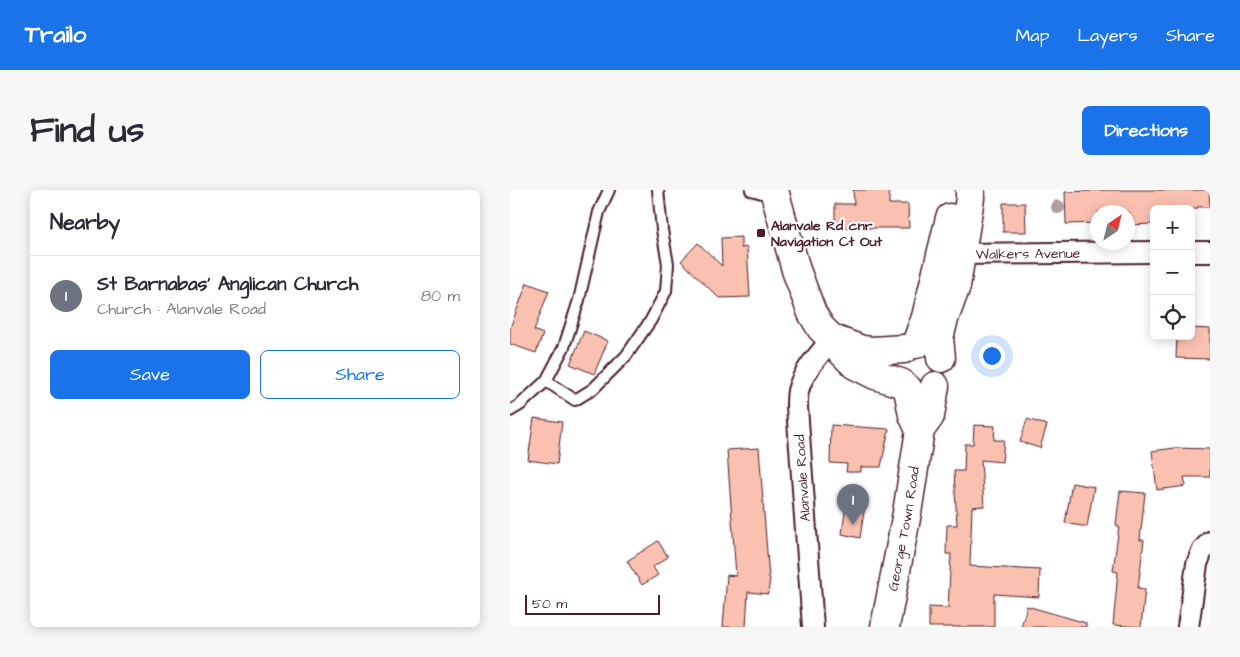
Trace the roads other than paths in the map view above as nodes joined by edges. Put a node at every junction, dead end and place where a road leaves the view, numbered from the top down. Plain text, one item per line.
1 (609, 190) edge
2 (658, 190) edge
3 (958, 190) edge
4 (970, 190) edge
5 (767, 192) edge
6 (1150, 252) edge
7 (1195, 252) edge
8 (1210, 252) edge
9 (962, 254) junction
10 (832, 339) junction
11 (910, 347) junction
12 (941, 358) junction
13 (546, 381) junction
14 (915, 386) junction
15 (510, 411) edge
16 (1210, 542) edge
17 (813, 627) edge
18 (885, 627) edge
19 (1188, 627) edge

1 - 13 lane
2 - 13 lane
3 - 11 main road
4 - 9 main road
5 - 10 main road
6 - 9 street, Walkers Avenue
7 - 8 street
9 - 12 main road
10 - 11 main road
10 - 14 main road
10 - 17 street, Alanvale Road
11 - 12 main road
11 - 14 main road
12 - 14 main road
13 - 15 lane
14 - 18 main road, George Town Road
16 - 19 street

